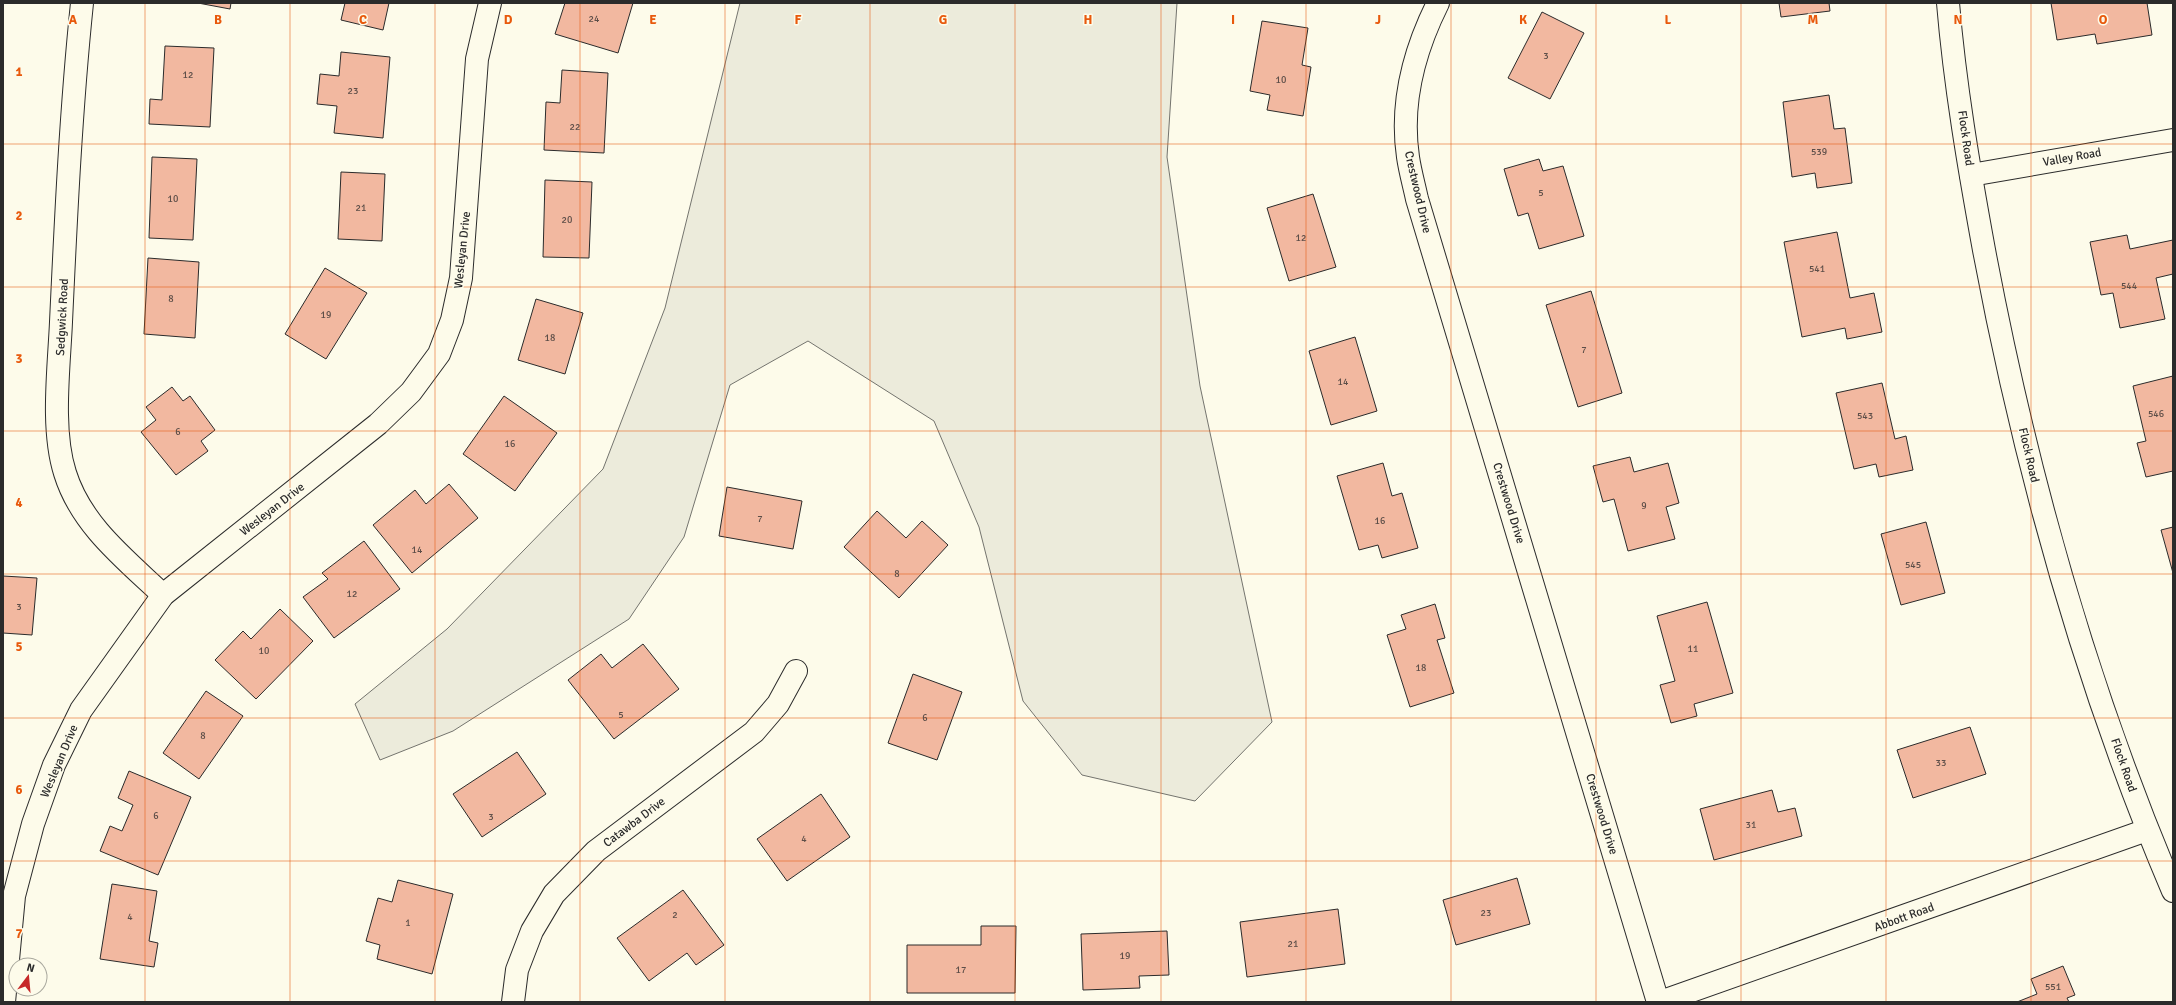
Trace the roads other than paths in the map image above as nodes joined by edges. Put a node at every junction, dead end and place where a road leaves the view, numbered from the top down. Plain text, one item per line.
1 (82, 3) edge
2 (490, 3) edge
3 (1438, 3) edge
4 (1948, 3) edge
5 (2173, 140) edge
6 (1971, 175) junction
7 (163, 595) junction
8 (796, 671) dead end
9 (2147, 830) junction
10 (2173, 891) edge
11 (4, 1002) edge
12 (513, 1002) edge
13 (1659, 1002) edge

1 - 7 street, Sedgwick Road
2 - 7 street, Wesleyan Drive
3 - 13 street, Crestwood Drive
4 - 6 street, Flock Road
5 - 6 street, Valley Road
6 - 9 street, Flock Road
7 - 11 street, Wesleyan Drive
8 - 12 street, Catawba Drive
9 - 10 street, Flock Road
9 - 13 street, Abbott Road

